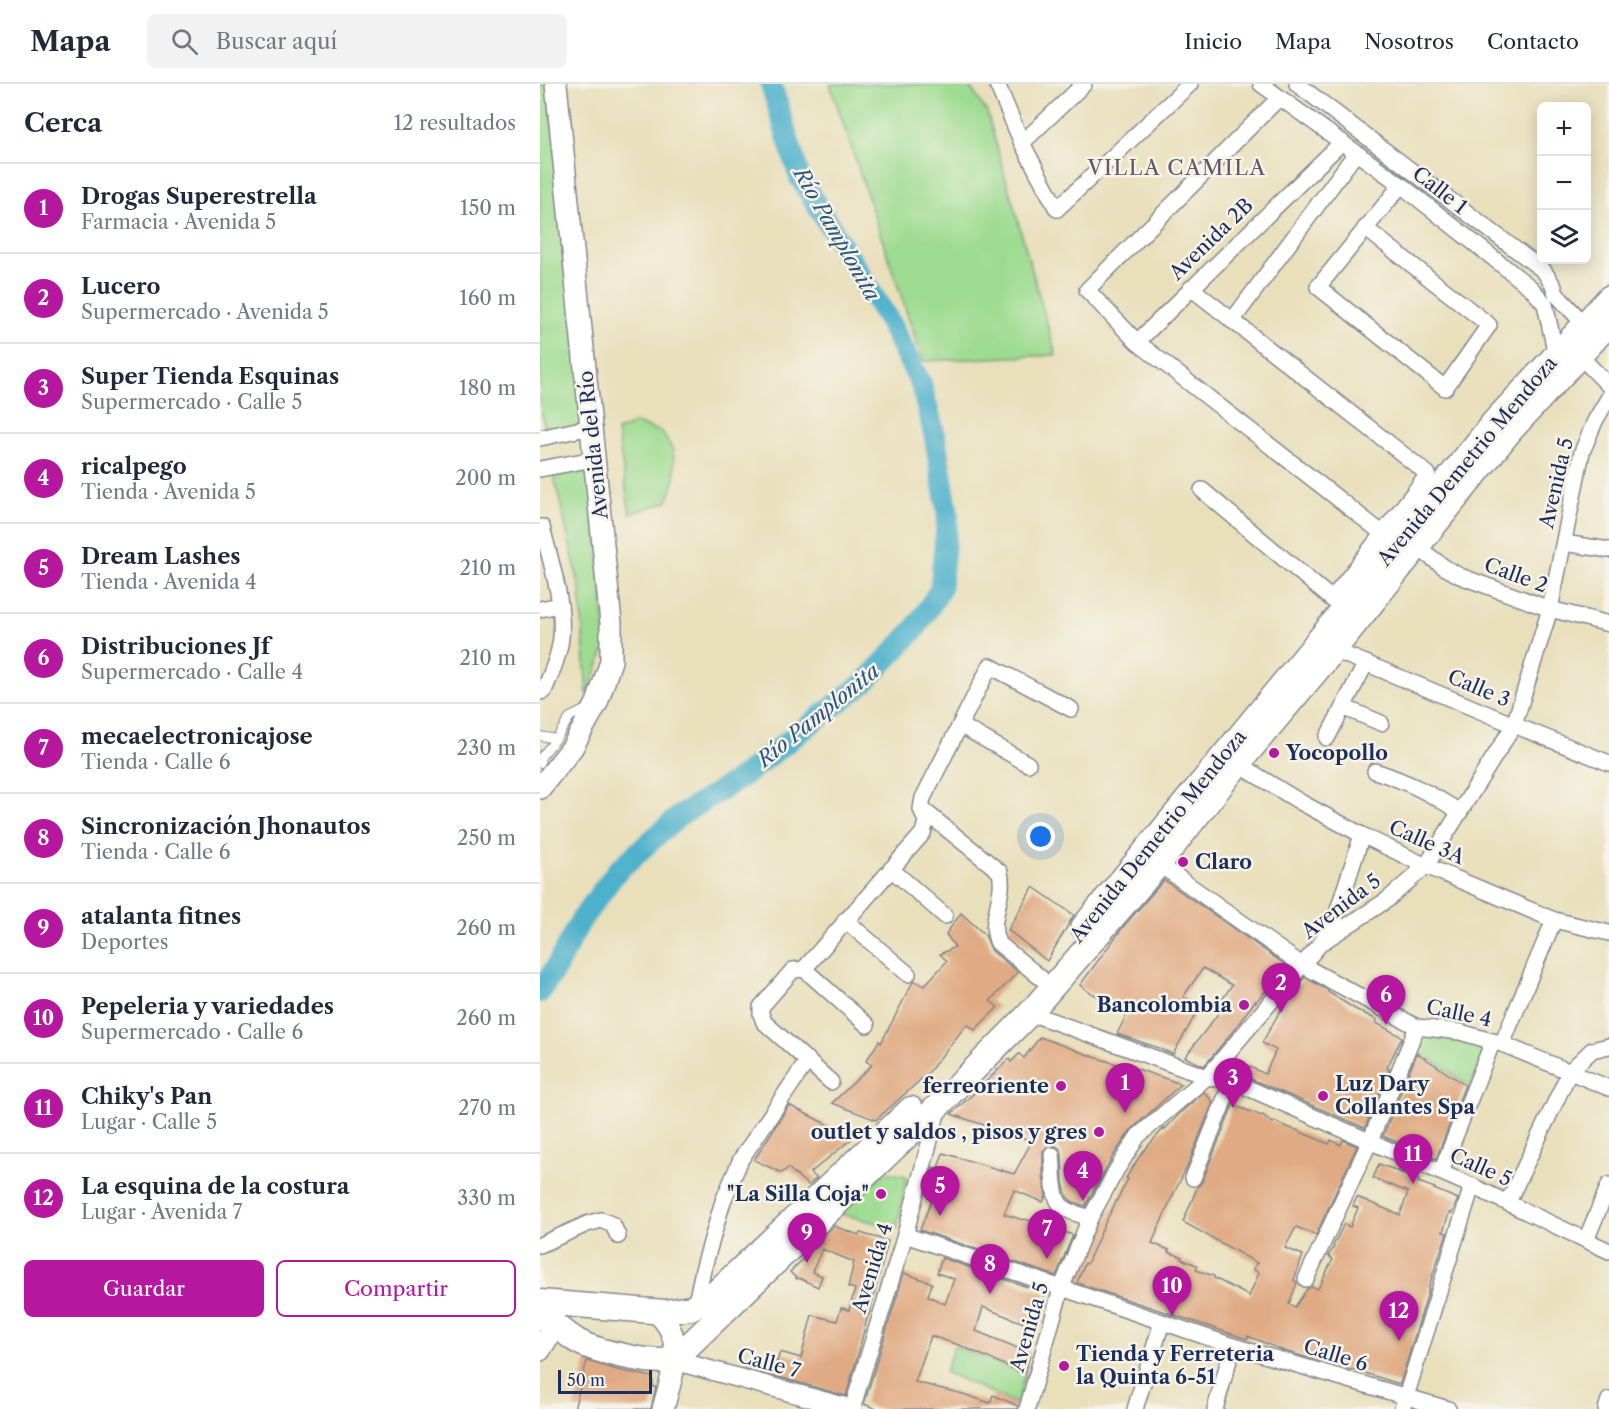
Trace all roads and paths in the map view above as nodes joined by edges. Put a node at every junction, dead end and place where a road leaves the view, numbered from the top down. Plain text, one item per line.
1 (556, 84) edge
2 (997, 84) edge
3 (1084, 84) edge
4 (1191, 84) edge
5 (1261, 84) edge
6 (1297, 84) edge
7 (1279, 98) junction
8 (1342, 142) junction
9 (1022, 143) junction
10 (1356, 153) junction
11 (1401, 185) junction
12 (1365, 228) junction
13 (1191, 288) junction
14 (1609, 298) edge
15 (1551, 299) junction
16 (1232, 321) junction
17 (1584, 324) junction
18 (1609, 324) edge
19 (1137, 342) junction
20 (1567, 355) junction
21 (1609, 386) edge
22 (1609, 397) edge
23 (591, 427) junction
24 (540, 438) edge
25 (594, 459) junction
26 (540, 469) edge
27 (1202, 490) dead end
28 (540, 528) edge
29 (1382, 533) junction
30 (1564, 543) junction
31 (1418, 547) junction
32 (1609, 550) edge
33 (1338, 604) junction
34 (560, 605) junction
35 (540, 609) edge
36 (1550, 609) junction
37 (1609, 624) edge
38 (1334, 650) junction
39 (1366, 663) junction
40 (542, 691) edge
41 (597, 703) junction
42 (1343, 707) junction
43 (1071, 709) dead end
44 (1381, 723) dead end
45 (960, 725) junction
46 (1514, 725) junction
47 (540, 736) edge
48 (1327, 738) dead end
49 (556, 739) junction
50 (1609, 763) edge
51 (1028, 764) dead end
52 (1238, 764) junction
53 (1375, 771) dead end
54 (541, 776) edge
55 (921, 809) junction
56 (1460, 812) junction
57 (1362, 835) junction
58 (1159, 864) junction
59 (1426, 866) junction
60 (891, 869) junction
61 (945, 916) dead end
62 (845, 920) junction
63 (1554, 920) junction
64 (1609, 933) edge
65 (1322, 943) junction
66 (1302, 965) junction
67 (804, 969) junction
68 (908, 974) dead end
69 (1041, 978) junction
70 (1030, 1013) junction
71 (867, 1024) dead end
72 (1417, 1027) junction
73 (1498, 1042) junction
74 (1609, 1046) edge
75 (808, 1060) junction
76 (1570, 1071) junction
77 (1207, 1077) junction
78 (1232, 1081) junction
79 (831, 1082) dead end
80 (1609, 1088) edge
81 (940, 1104) junction
82 (1370, 1141) junction
83 (1052, 1155) dead end
84 (1441, 1172) junction
85 (1193, 1178) dead end
86 (1609, 1185) edge
87 (1472, 1186) junction
88 (1508, 1202) junction
89 (1090, 1218) junction
90 (905, 1235) junction
91 (618, 1236) dead end
92 (1586, 1240) junction
93 (540, 1245) edge
94 (1609, 1251) edge
95 (1306, 1279) dead end
96 (1061, 1288) junction
97 (540, 1302) edge
98 (695, 1307) junction
99 (656, 1312) junction
100 (548, 1320) edge
101 (1162, 1322) junction
102 (1233, 1346) junction
103 (540, 1350) edge
104 (675, 1359) junction
105 (1609, 1400) edge
106 (1403, 1403) edge
107 (663, 1409) edge
108 (852, 1409) edge
109 (1027, 1409) edge
110 (1135, 1409) edge
111 (1215, 1409) edge
112 (1448, 1409) edge
113 (1606, 1409) edge

1 - 23 main road, Avenida del Río
2 - 9 street
3 - 9 street
4 - 9 street
5 - 7 street, Calle 1
6 - 15 street, Calle 1
7 - 8 street, Calle 1
7 - 19 street
8 - 10 street, Calle 1
8 - 13 street, Avenida 2B
10 - 11 street, Calle 1
10 - 16 street
11 - 12 street
11 - 15 street, Calle 1
12 - 12 street
13 - 16 street
13 - 19 street, Avenida 2B
14 - 17 main road, Avenida Demetrio Mendoza
15 - 17 street, Calle 1
15 - 20 street, Calle 1
16 - 29 street
17 - 20 main road, Avenida Demetrio Mendoza
18 - 20 main road, Avenida Demetrio Mendoza
19 - 29 street
20 - 21 street
20 - 31 main road, Avenida Demetrio Mendoza
20 - 33 main road, Avenida Demetrio Mendoza
22 - 30 street, Avenida 5
23 - 24 street
23 - 25 main road, Avenida del Río
25 - 26 street
25 - 41 main road, Avenida del Río
27 - 33 street
28 - 34 street
29 - 33 street
30 - 32 street
30 - 36 street, Avenida 5
31 - 36 street, Calle 2
31 - 38 main road, Avenida Demetrio Mendoza
33 - 69 main road, Avenida Demetrio Mendoza
34 - 35 street
34 - 40 street
36 - 37 street, Calle 2
36 - 46 street, Avenida 5
38 - 39 street, Calle 3
38 - 52 main road, Avenida Demetrio Mendoza
39 - 42 street
39 - 46 street, Calle 3
41 - 49 lane
41 - 54 main road, Avenida del Río
42 - 44 street
42 - 48 street
43 - 45 street
45 - 51 street
45 - 55 street
46 - 50 street, Calle 3
46 - 56 street, Avenida 5
47 - 49 lane
49 - 54 lane
52 - 57 street, Calle 3A
52 - 58 main road, Avenida Demetrio Mendoza
53 - 56 street
55 - 60 street
55 - 69 street
56 - 59 street, Avenida 5
57 - 59 street, Calle 3A
57 - 65 street
58 - 66 street, Calle 4
58 - 70 main road, Avenida Demetrio Mendoza
59 - 63 street, Calle 3A
59 - 65 street, Avenida 5
60 - 61 street
60 - 62 street
62 - 67 street
62 - 68 street
63 - 64 street, Calle 3A
63 - 73 street
65 - 66 street, Avenida 5
66 - 72 street, Calle 4
66 - 77 street, Avenida 5
67 - 71 street
67 - 75 street
69 - 98 main road, Avenida Demetrio Mendoza
70 - 77 street, Calle 5
70 - 81 main road, Avenida Demetrio Mendoza
72 - 73 street, Calle 4
72 - 82 street
73 - 76 street, Calle 4
73 - 84 street
74 - 76 street
75 - 79 street
75 - 98 street
76 - 80 street, Calle 4
76 - 88 street
77 - 78 street, Calle 5
77 - 89 street, Avenida 5
78 - 82 street, Calle 5
78 - 85 street
81 - 90 street, Avenida 4
81 - 104 main road, Avenida Demetrio Mendoza
82 - 84 street, Calle 5
82 - 95 street
83 - 89 street
84 - 87 street, Calle 5
86 - 92 street
87 - 88 street, Calle 5
87 - 106 street
88 - 92 street, Calle 5
89 - 96 street, Avenida 5
90 - 96 street, Calle 6
90 - 108 street, Avenida 4
91 - 93 street
92 - 94 street, Calle 5
96 - 101 street, Calle 6
96 - 109 street, Avenida 5
97 - 99 main road, Avenida Demetrio Mendoza
98 - 99 main road, Avenida Demetrio Mendoza
99 - 104 main road
100 - 103 main road
100 - 104 main road
101 - 102 street, Calle 6
101 - 110 street
102 - 106 street, Calle 6
102 - 111 street
104 - 107 main road
104 - 108 street, Calle 7
105 - 113 street
106 - 112 street, Calle 6

